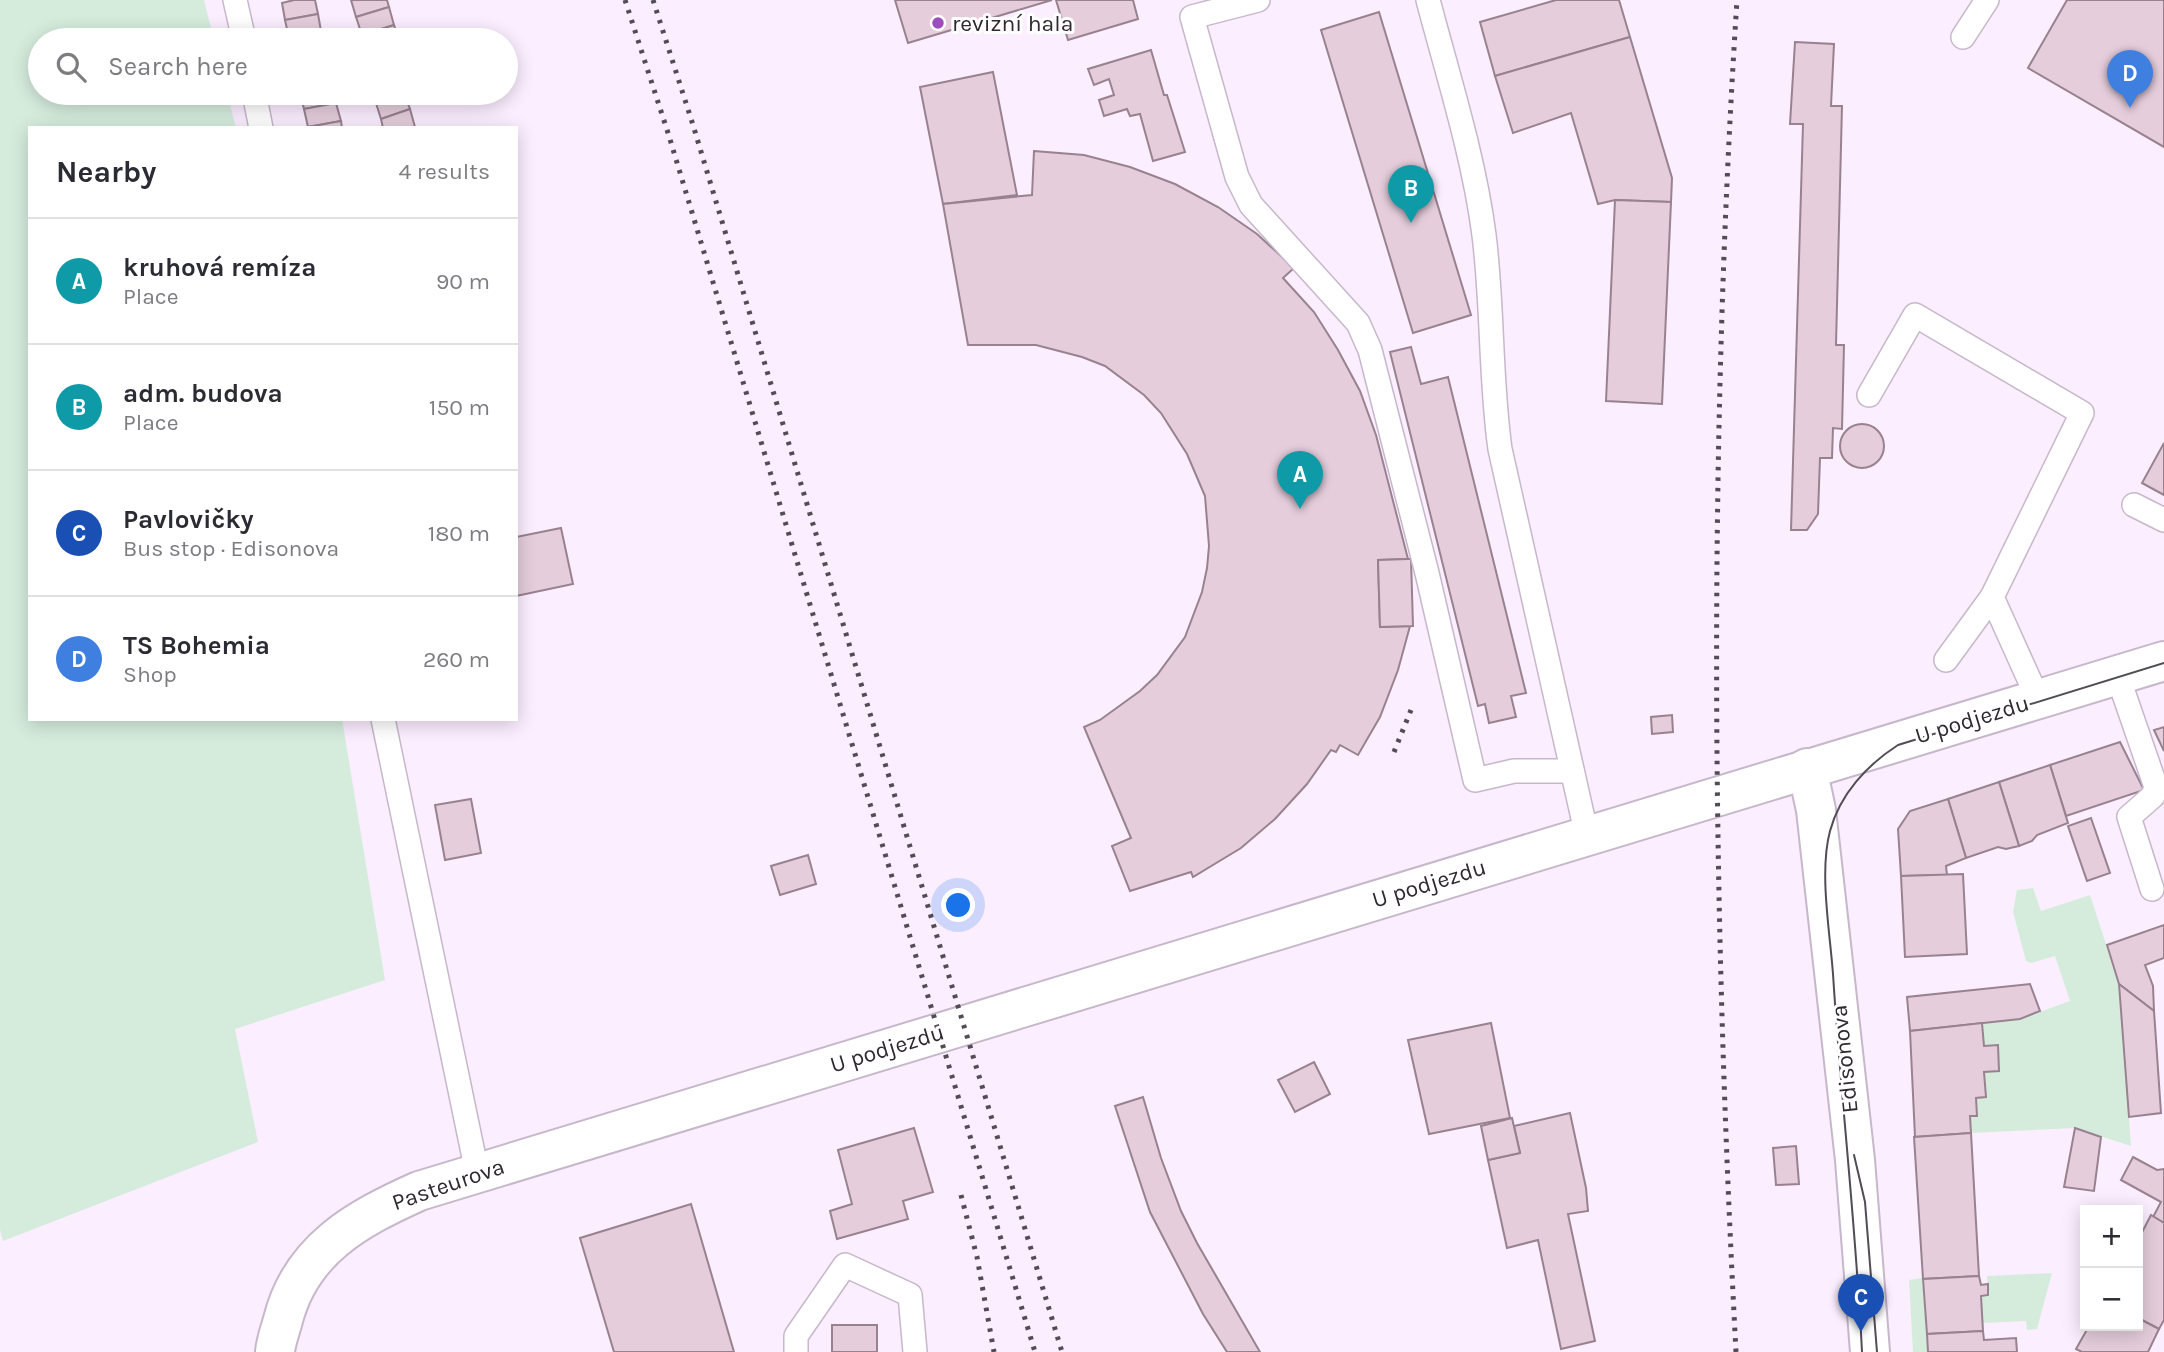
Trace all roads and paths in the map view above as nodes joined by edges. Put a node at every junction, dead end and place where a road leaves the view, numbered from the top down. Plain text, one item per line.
1 (235, 0) edge
2 (1258, 0) edge
3 (1429, 0) edge
4 (1987, 0) edge
5 (241, 28) edge
6 (1963, 37) dead end
7 (256, 105) edge
8 (261, 126) edge
9 (1869, 395) dead end
10 (2134, 505) dead end
11 (2164, 520) edge
12 (1992, 597) junction
13 (1946, 660) dead end
14 (2164, 662) edge
15 (2118, 677) junction
16 (2038, 699) junction
17 (383, 721) edge
18 (1807, 768) junction
19 (1572, 771) junction
20 (1587, 836) junction
21 (2152, 889) dead end
22 (695, 1106) joint
23 (477, 1172) junction
24 (275, 1352) edge
25 (796, 1352) edge
26 (915, 1352) edge
27 (1870, 1352) edge

1 - 5 lane
2 - 19 lane
3 - 19 lane
4 - 6 lane
7 - 8 lane
9 - 12 lane
10 - 11 lane
12 - 13 lane
12 - 16 lane
14 - 15 main road, U podjezdu
15 - 16 main road, U podjezdu
15 - 21 lane
16 - 18 main road, U podjezdu
17 - 23 lane
18 - 20 main road, U podjezdu
18 - 27 main road, Edisonova
19 - 20 lane
20 - 22 main road, U podjezdu
22 - 23 main road, Pasteurova
23 - 24 main road, Pasteurova
25 - 26 lane

